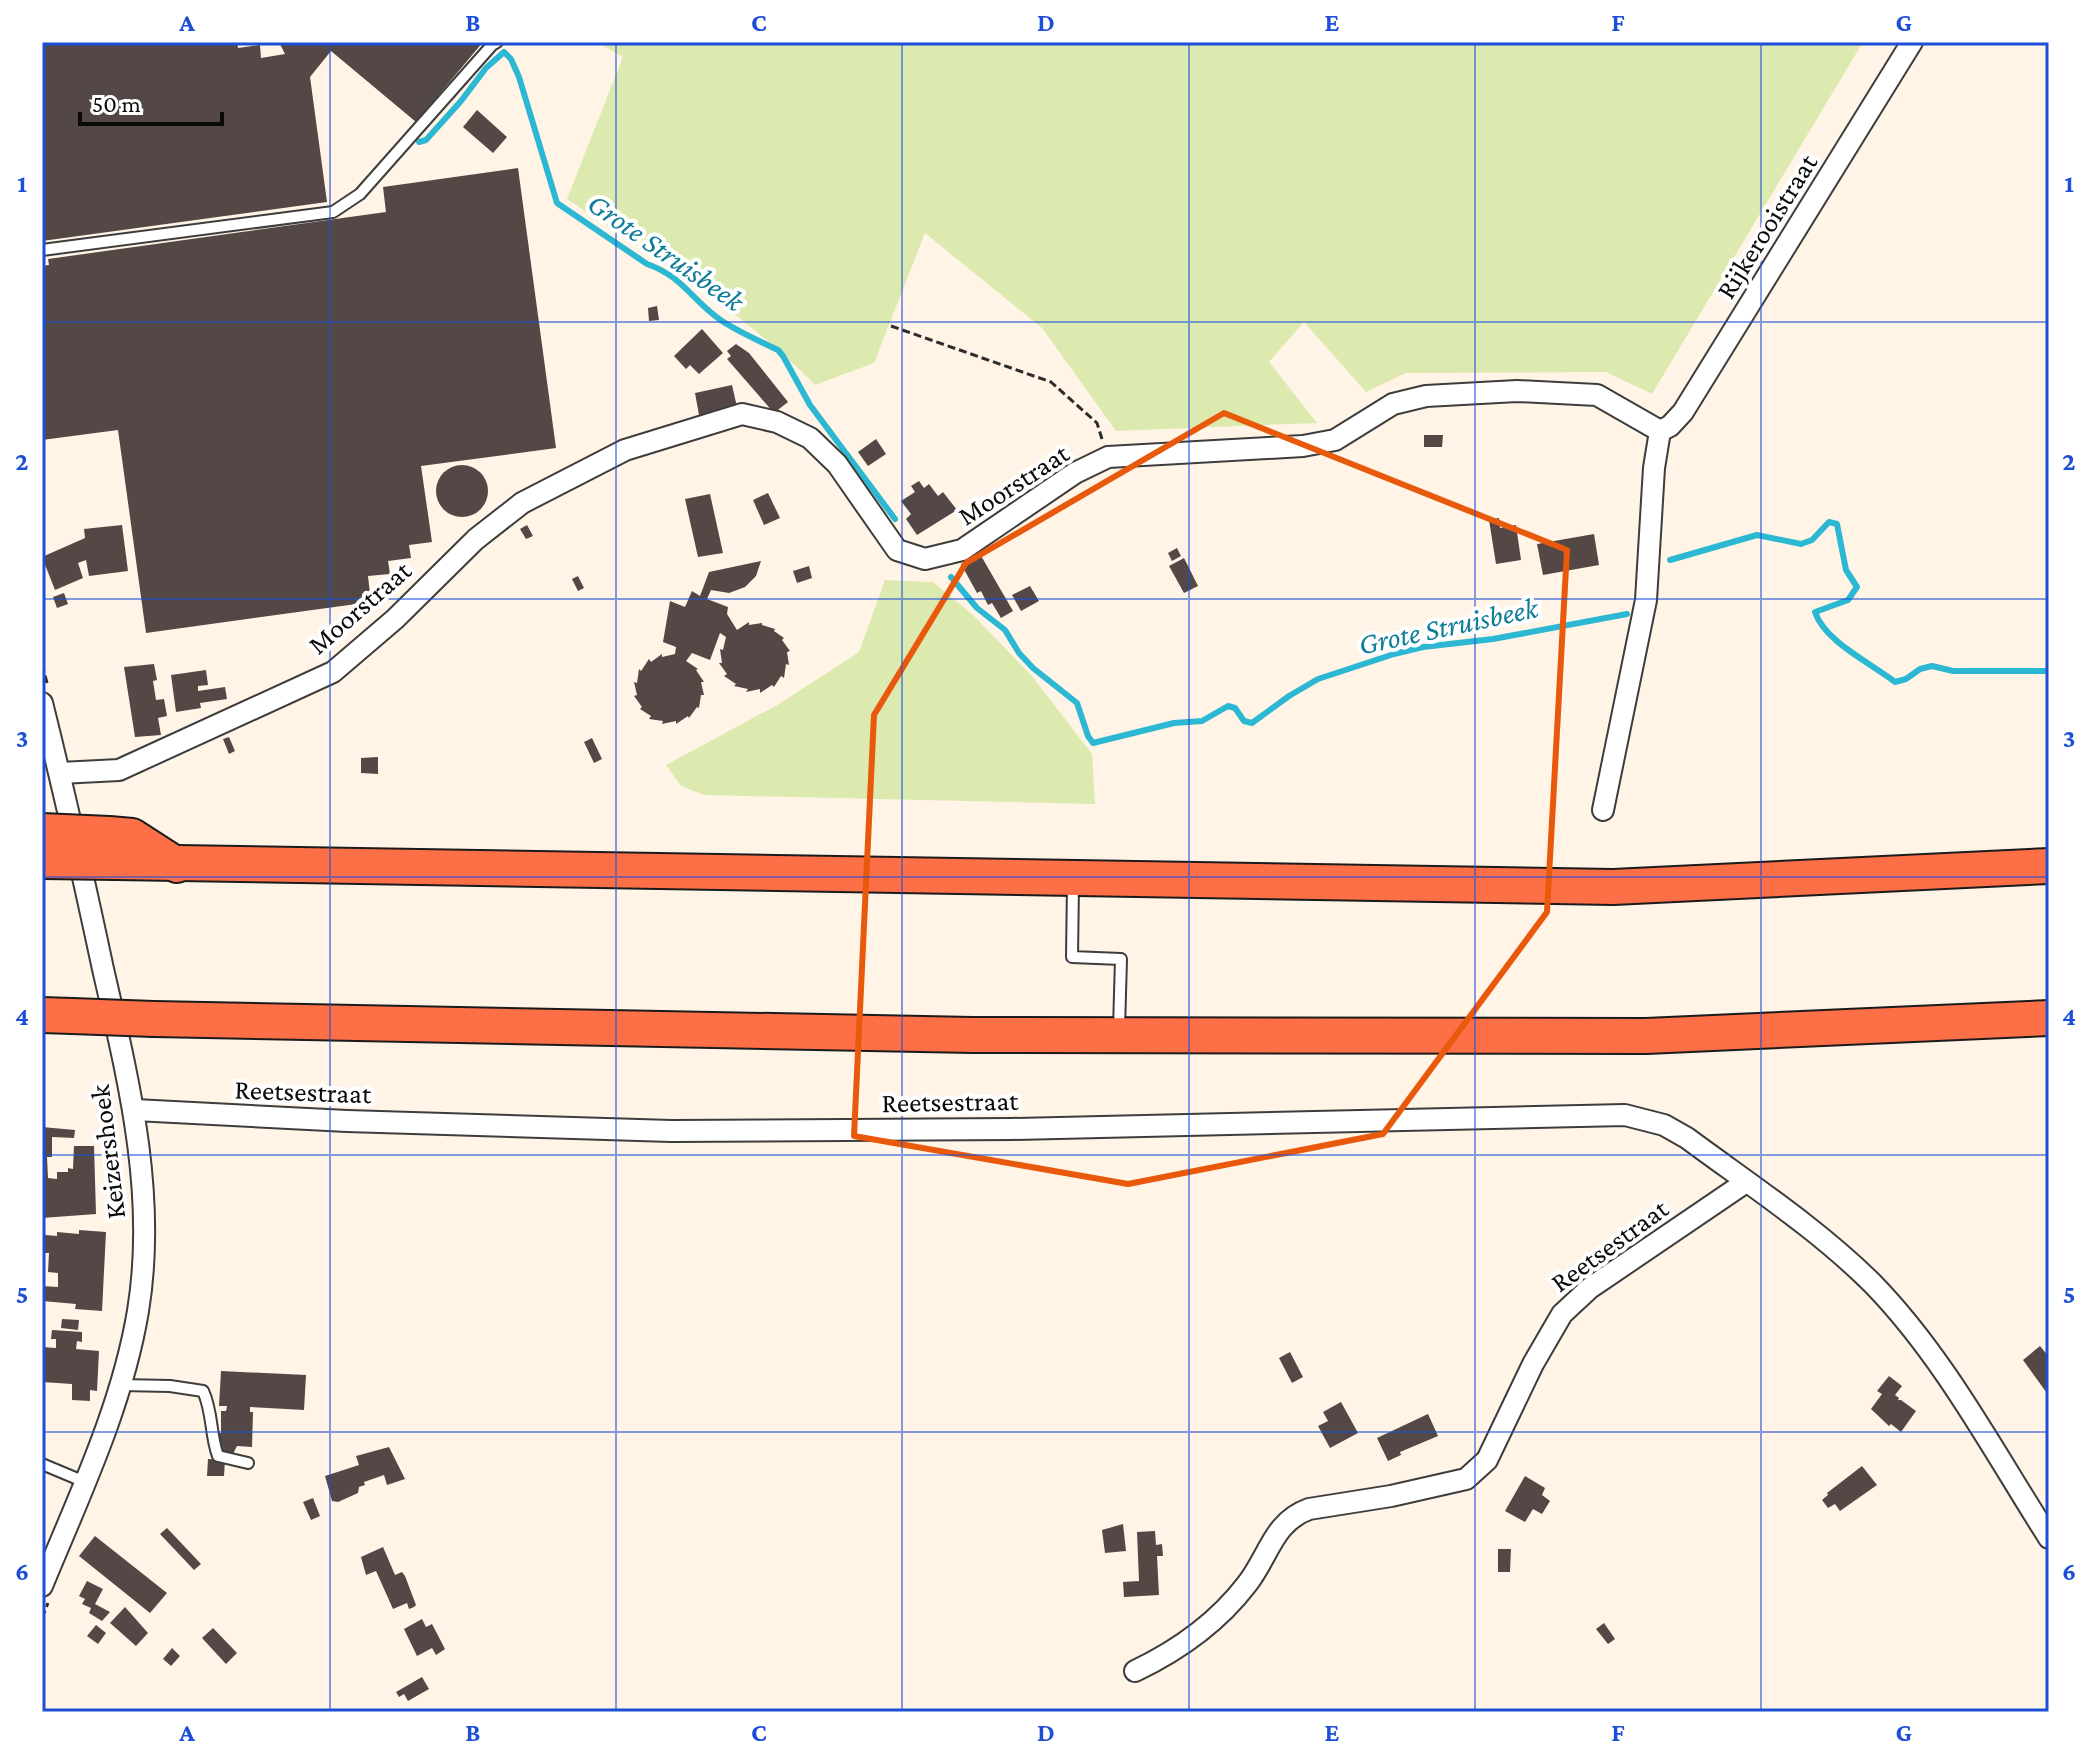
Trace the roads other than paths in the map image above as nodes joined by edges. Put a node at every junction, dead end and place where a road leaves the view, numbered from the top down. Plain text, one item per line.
1 (497, 42) edge
2 (1912, 42) edge
3 (42, 250) edge
4 (1660, 431) junction
5 (42, 703) edge
6 (60, 773) junction
7 (1603, 810) dead end
8 (42, 831) edge
9 (112, 848) junction
10 (42, 861) edge
11 (2049, 866) edge
12 (1073, 878) junction
13 (57, 1016) edge
14 (2049, 1018) edge
15 (1119, 1035) junction
16 (135, 1110) junction
17 (1746, 1182) junction
18 (121, 1385) junction
19 (248, 1463) dead end
20 (42, 1464) edge
21 (85, 1482) junction
22 (2049, 1538) edge
23 (42, 1586) edge
24 (1135, 1671) dead end

1 - 3 lane
2 - 4 street, Rijkerooistraat
4 - 6 street, Moorstraat
4 - 7 street
5 - 6 street, Keizershoek
6 - 16 street, Keizershoek
8 - 9 highway, bridge
9 - 10 highway, bridge
9 - 12 highway
11 - 12 highway
12 - 15 lane
13 - 15 highway, bridge
14 - 15 highway
16 - 17 street, Reetsestraat
16 - 18 street, Keizershoek
17 - 22 street, Reetsestraat
17 - 24 street, Reetsestraat
18 - 19 lane
18 - 21 street, Keizershoek
20 - 21 lane
21 - 23 street, Keizershoek

